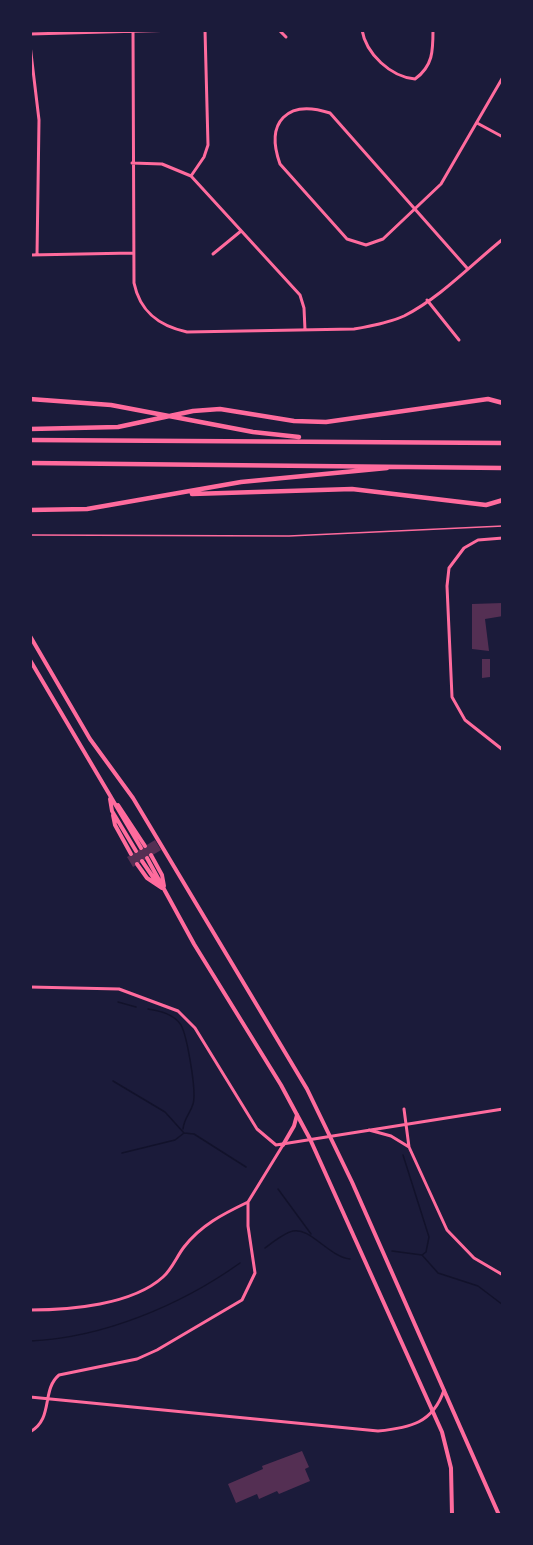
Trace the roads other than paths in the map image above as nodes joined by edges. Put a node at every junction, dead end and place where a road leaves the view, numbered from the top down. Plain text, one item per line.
1 (180, 30) edge
2 (205, 30) edge
3 (279, 30) edge
4 (362, 30) edge
5 (433, 30) edge
6 (133, 31) edge
7 (30, 34) edge
8 (286, 37) dead end
9 (30, 45) edge
10 (503, 77) edge
11 (477, 123) junction
12 (503, 137) edge
13 (132, 163) junction
14 (191, 176) junction
15 (415, 209) junction
16 (241, 231) junction
17 (503, 239) edge
18 (133, 253) junction
19 (213, 254) dead end
20 (30, 255) edge
21 (37, 255) junction
22 (466, 268) junction
23 (427, 300) junction
24 (305, 330) junction
25 (459, 340) dead end
26 (30, 399) edge
27 (503, 403) edge
28 (30, 429) edge
29 (30, 440) edge
30 (331, 440) junction
31 (503, 443) edge
32 (30, 463) edge
33 (418, 466) junction
34 (503, 468) edge
35 (174, 495) junction
36 (503, 500) edge
37 (31, 511) edge
38 (503, 538) edge
39 (30, 636) edge
40 (30, 660) edge
41 (503, 750) edge
42 (110, 795) junction
43 (152, 855) dead end
44 (164, 890) junction
45 (30, 987) edge
46 (404, 1109) dead end
47 (503, 1109) edge
48 (297, 1115) junction
49 (406, 1124) junction
50 (364, 1129) junction
51 (331, 1135) junction
52 (310, 1139) junction
53 (284, 1145) junction
54 (409, 1147) junction
55 (248, 1202) junction
56 (503, 1275) edge
57 (30, 1310) edge
58 (444, 1390) junction
59 (30, 1397) edge
60 (48, 1399) junction
61 (434, 1413) junction
62 (30, 1432) edge
63 (452, 1515) edge
64 (499, 1515) edge

1 - 6 street
2 - 14 street
3 - 8 street
4 - 5 street
6 - 7 street
6 - 13 street
9 - 21 street
10 - 11 street
11 - 12 street
11 - 15 street
13 - 14 street
13 - 18 street
14 - 16 street
15 - 15 street
15 - 22 street
16 - 19 street
16 - 24 street
17 - 22 street
18 - 21 street
18 - 24 street
20 - 21 street
22 - 23 street
23 - 24 street
23 - 25 street
26 - 30 highway
27 - 28 highway
29 - 30 highway
30 - 31 highway
32 - 33 highway
33 - 34 highway
33 - 35 highway
35 - 36 highway
35 - 37 highway
38 - 41 street
39 - 51 main road
40 - 42 main road
42 - 42 main road
43 - 44 main road
44 - 44 main road
44 - 48 main road
45 - 53 street
46 - 49 street
47 - 49 street
48 - 52 main road
48 - 53 main road
49 - 50 street
49 - 54 street
50 - 51 street
50 - 54 street
51 - 52 street
51 - 58 main road
52 - 53 street
52 - 61 main road
53 - 55 street
54 - 56 street
55 - 57 street
55 - 60 street
58 - 61 street
58 - 64 main road
59 - 60 street
60 - 61 street
60 - 62 street
61 - 63 main road

